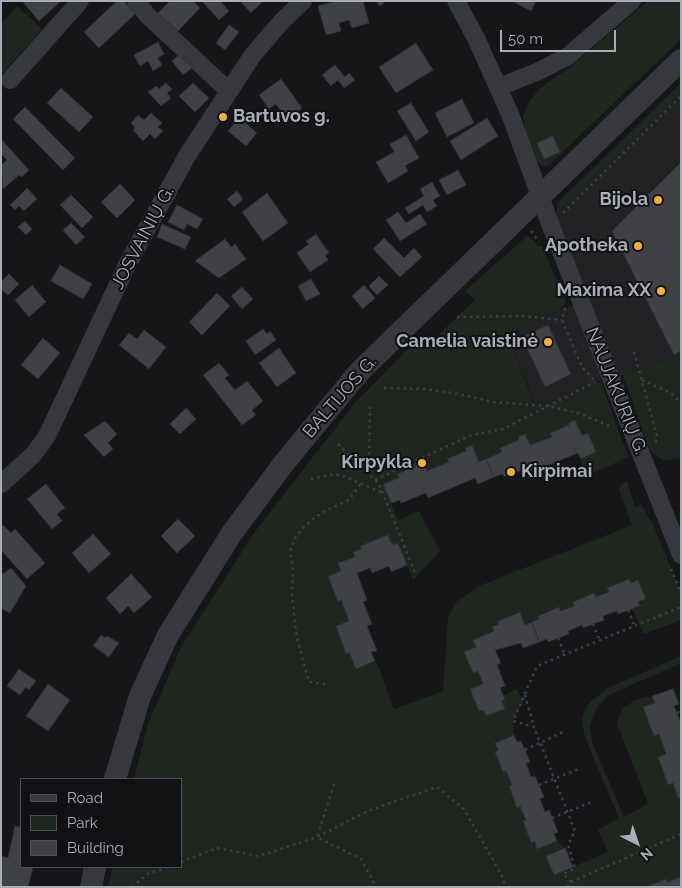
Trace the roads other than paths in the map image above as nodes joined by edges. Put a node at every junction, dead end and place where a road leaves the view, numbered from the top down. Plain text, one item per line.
1 (80, 1) edge
2 (136, 1) edge
3 (303, 1) edge
4 (456, 1) edge
5 (632, 1) edge
6 (681, 60) edge
7 (10, 80) dead end
8 (499, 87) junction
9 (229, 91) junction
10 (541, 194) junction
11 (1, 484) edge
12 (681, 555) edge
13 (115, 778) edge
14 (95, 868) edge
15 (91, 887) edge

1 - 7 street
2 - 9 street
3 - 9 street, JOSVAINIŲ G.
4 - 8 street
5 - 8 street
6 - 10 street, BALTIJOS G.
8 - 10 street, NAUJAKURIŲ G.
9 - 11 street, JOSVAINIŲ G.
10 - 12 street, NAUJAKURIŲ G.
10 - 13 street, BALTIJOS G.
14 - 15 street

